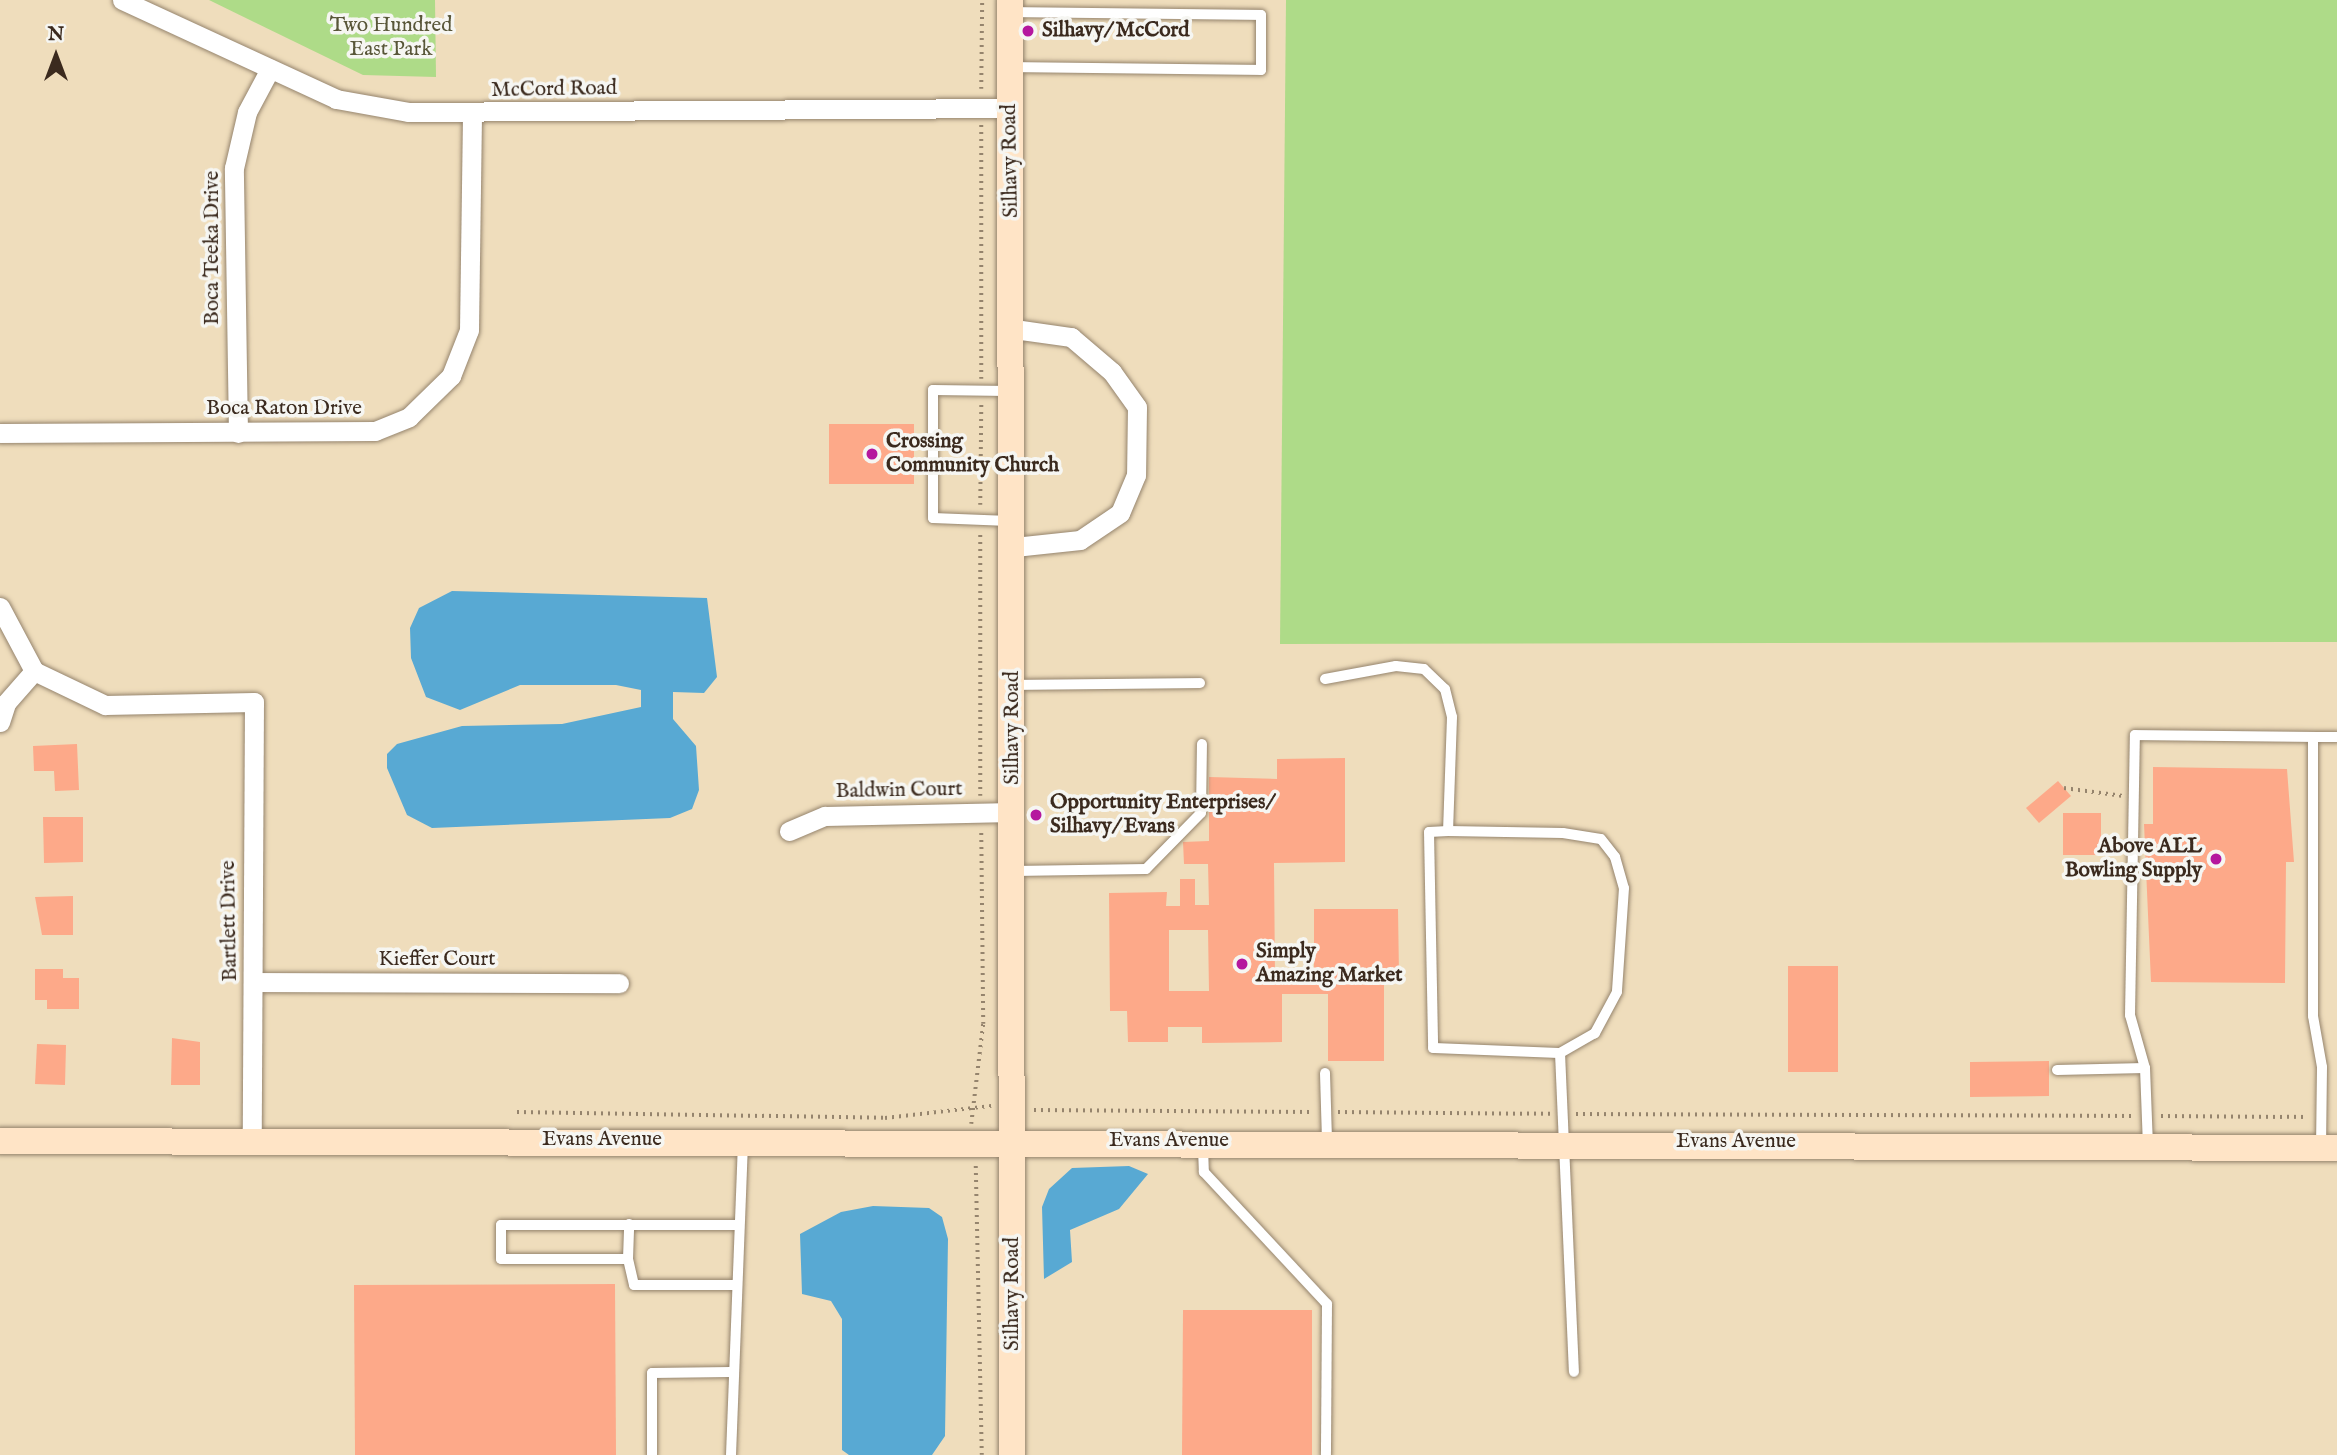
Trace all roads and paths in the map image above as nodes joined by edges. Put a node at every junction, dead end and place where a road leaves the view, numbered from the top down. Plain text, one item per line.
1 (122, 0) edge
2 (982, 0) edge
3 (1010, 6) edge
4 (1010, 67) junction
5 (270, 69) junction
6 (981, 108) junction
7 (1010, 108) junction
8 (471, 113) junction
9 (1013, 329) junction
10 (981, 391) junction
11 (1013, 391) junction
12 (0, 433) edge
13 (238, 433) junction
14 (980, 520) junction
15 (1013, 534) junction
16 (0, 607) edge
17 (34, 671) junction
18 (1325, 679) dead end
19 (1200, 683) dead end
20 (1013, 685) junction
21 (0, 722) edge
22 (2313, 737) junction
23 (2337, 737) edge
24 (1202, 744) dead end
25 (2064, 788) dead end
26 (2135, 796) junction
27 (981, 812) junction
28 (1013, 812) junction
29 (789, 831) dead end
30 (1448, 831) junction
31 (1013, 871) junction
32 (254, 982) junction
33 (619, 984) dead end
34 (1560, 1053) junction
35 (2145, 1068) junction
36 (2057, 1070) dead end
37 (1325, 1073) dead end
38 (970, 1103) junction
39 (1012, 1108) junction
40 (517, 1112) dead end
41 (1326, 1112) junction
42 (1561, 1114) junction
43 (2147, 1116) junction
44 (2322, 1117) junction
45 (252, 1140) junction
46 (743, 1140) junction
47 (0, 1141) edge
48 (1013, 1141) junction
49 (1203, 1141) junction
50 (1327, 1141) junction
51 (1562, 1141) junction
52 (973, 1142) junction
53 (2148, 1146) junction
54 (2329, 1148) edge
55 (629, 1224) junction
56 (738, 1225) junction
57 (628, 1259) junction
58 (737, 1285) junction
59 (731, 1372) junction
60 (1574, 1372) dead end
61 (652, 1455) edge
62 (731, 1455) edge
63 (982, 1455) edge
64 (1012, 1455) edge
65 (1326, 1455) edge

1 - 5 street, McCord Road
2 - 6 path
3 - 4 street, Silhavy Road
3 - 4 lane
4 - 7 street, Silhavy Road
5 - 8 street, McCord Road
5 - 13 street, Boca Teeka Drive
6 - 7 street, McCord Road
6 - 8 street, McCord Road
6 - 10 path
7 - 9 street, Silhavy Road
8 - 13 street, Boca Raton Drive
9 - 11 street, Silhavy Road
9 - 15 street
10 - 11 lane
10 - 14 path
10 - 14 lane
11 - 15 street, Silhavy Road
12 - 13 street, Boca Raton Drive
14 - 15 lane
14 - 27 path
15 - 20 street, Silhavy Road
16 - 17 street
17 - 21 street
17 - 32 street, Bartlett Drive
18 - 30 lane
19 - 20 lane
20 - 28 street, Silhavy Road
22 - 23 lane
22 - 26 lane
22 - 44 lane
24 - 31 lane
25 - 26 path
26 - 35 lane
27 - 28 street, Baldwin Court
27 - 29 street, Baldwin Court
27 - 38 path
28 - 31 street, Silhavy Road
30 - 34 lane
30 - 34 lane
31 - 39 street, Silhavy Road
32 - 33 street, Kieffer Court
32 - 45 street, Bartlett Drive
34 - 42 lane
35 - 36 lane
35 - 43 lane
37 - 41 lane
38 - 39 path
38 - 40 path
38 - 52 path
39 - 41 path
39 - 48 street, Silhavy Road
41 - 42 path
41 - 50 lane
42 - 43 path
42 - 51 lane
43 - 44 path
43 - 53 lane
44 - 54 lane
45 - 46 street, Evans Avenue
45 - 47 street, Evans Avenue
46 - 52 street, Evans Avenue
46 - 56 lane
48 - 49 street, Evans Avenue
48 - 52 street, Evans Avenue
48 - 64 street, Silhavy Road
49 - 50 street, Evans Avenue
49 - 65 lane
50 - 51 street, Evans Avenue
51 - 53 street, Evans Avenue
51 - 60 lane
52 - 63 path
53 - 54 street, Evans Avenue
55 - 56 lane
55 - 57 lane
55 - 57 lane
56 - 58 lane
57 - 58 lane
58 - 59 lane
59 - 61 lane
59 - 62 lane

